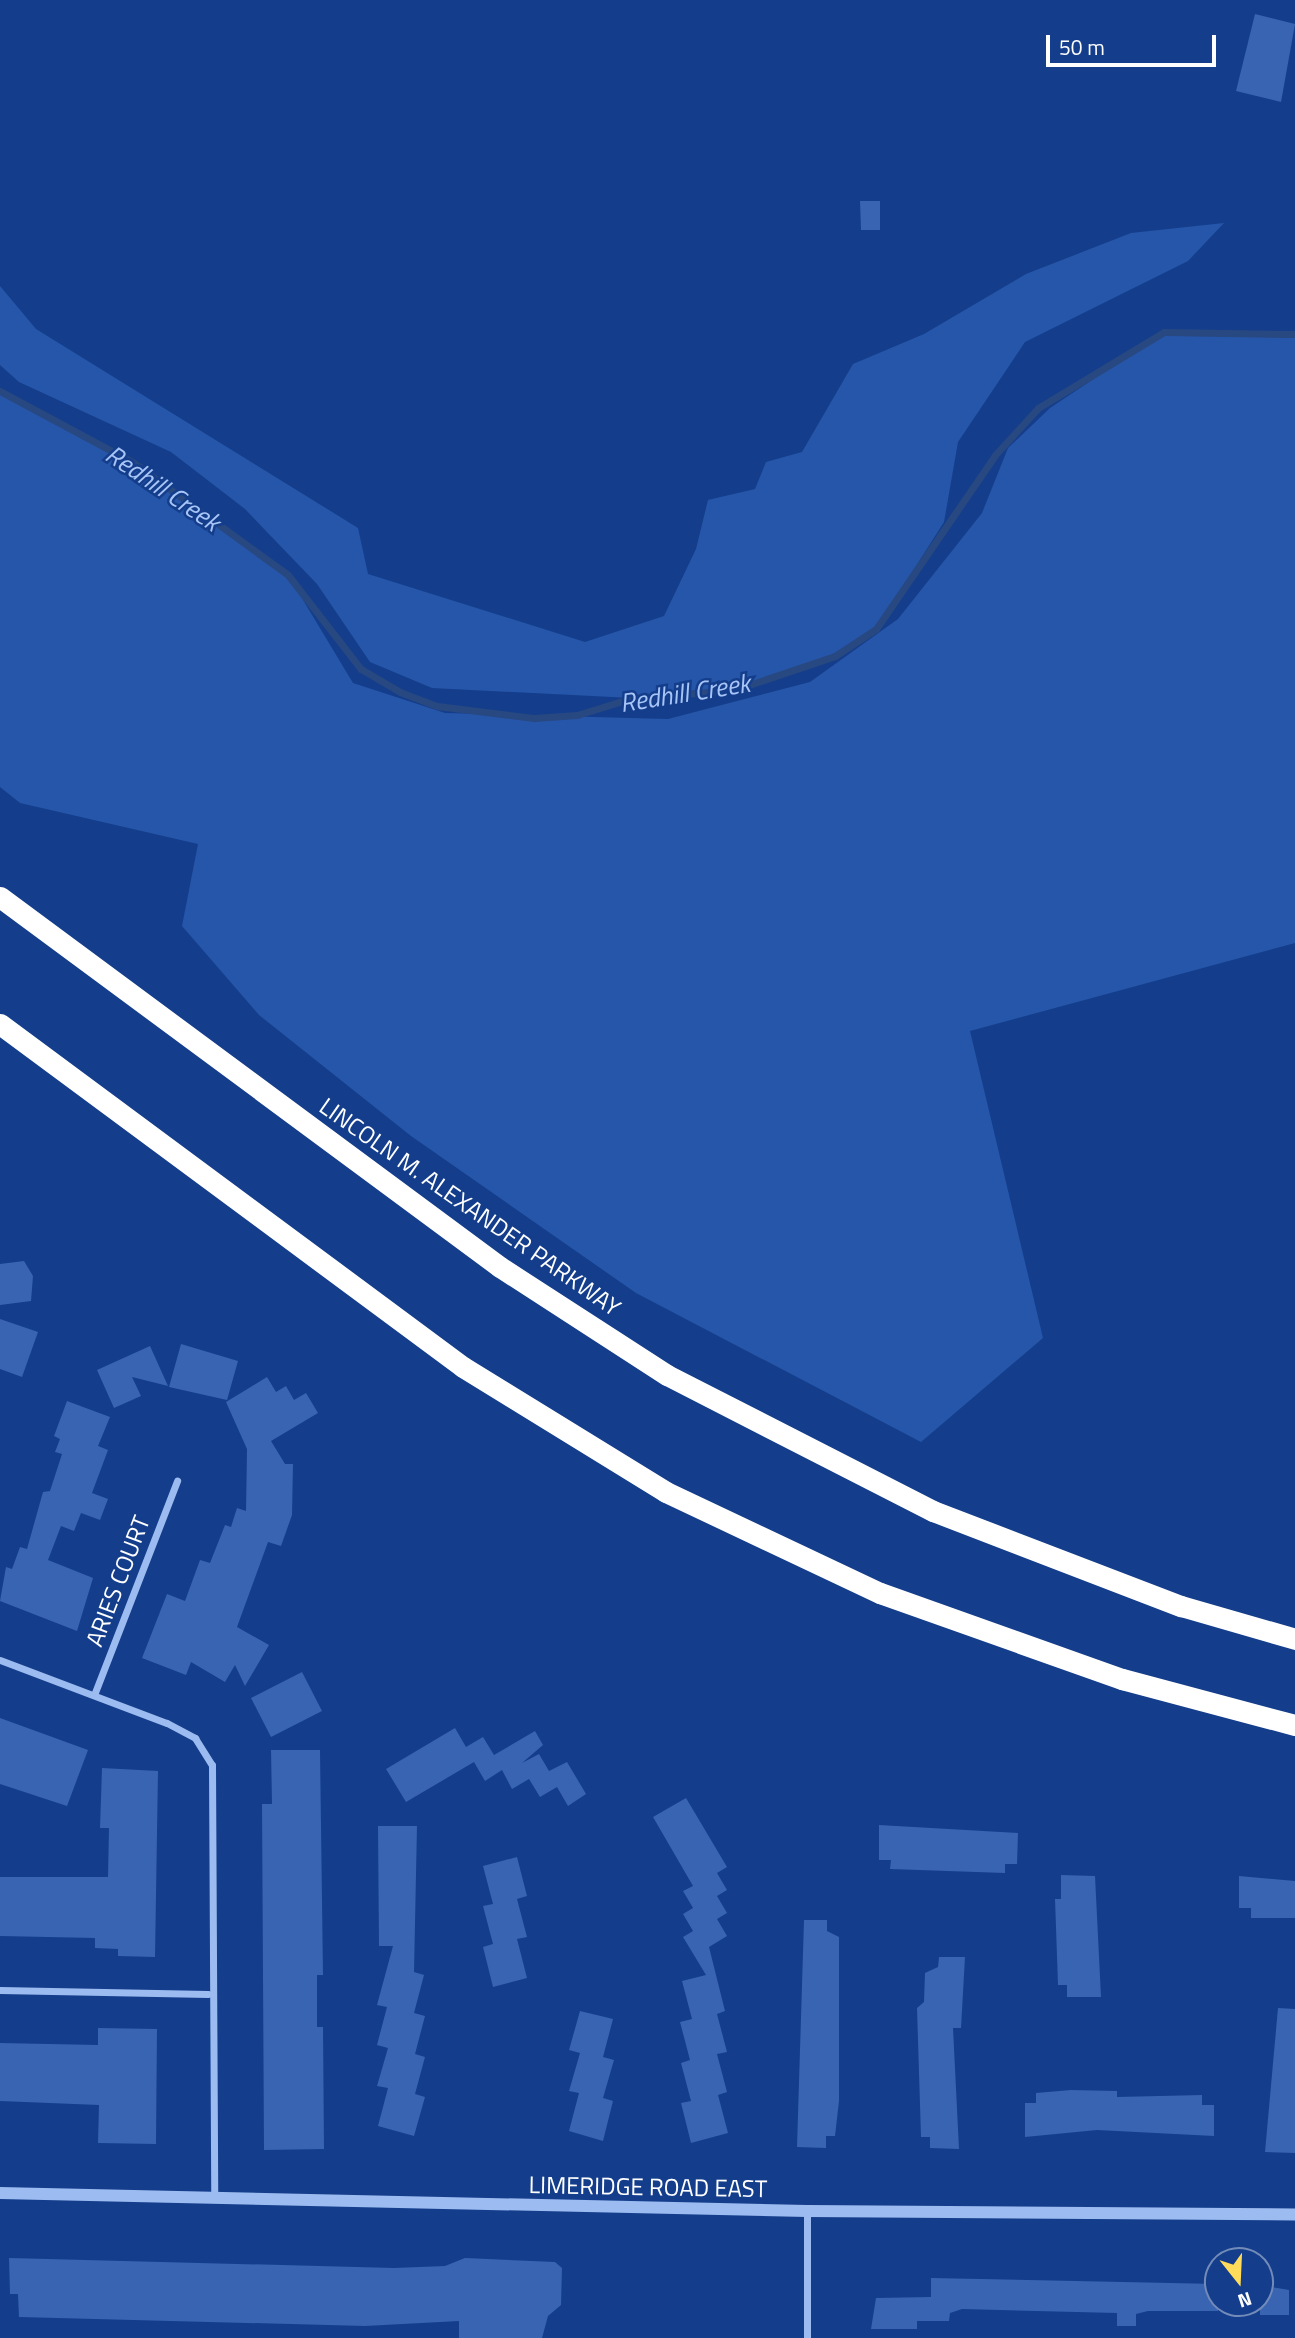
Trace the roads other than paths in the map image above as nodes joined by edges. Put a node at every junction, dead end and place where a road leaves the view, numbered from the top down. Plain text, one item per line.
1 (0, 897) edge
2 (0, 1024) edge
3 (177, 1481) dead end
4 (1295, 1639) edge
5 (0, 1660) edge
6 (94, 1695) junction
7 (1295, 1725) edge
8 (0, 1990) edge
9 (208, 1994) junction
10 (0, 2193) edge
11 (214, 2196) junction
12 (807, 2211) junction
13 (1295, 2214) edge
14 (807, 2338) edge

1 - 4 highway, LINCOLN M. ALEXANDER PARKWAY
2 - 7 highway
3 - 6 street, ARIES COURT
5 - 6 street
6 - 9 street
8 - 9 street
9 - 11 street
10 - 11 street, LIMERIDGE ROAD EAST
11 - 12 street, LIMERIDGE ROAD EAST
12 - 13 street, LIMERIDGE ROAD EAST
12 - 14 street

